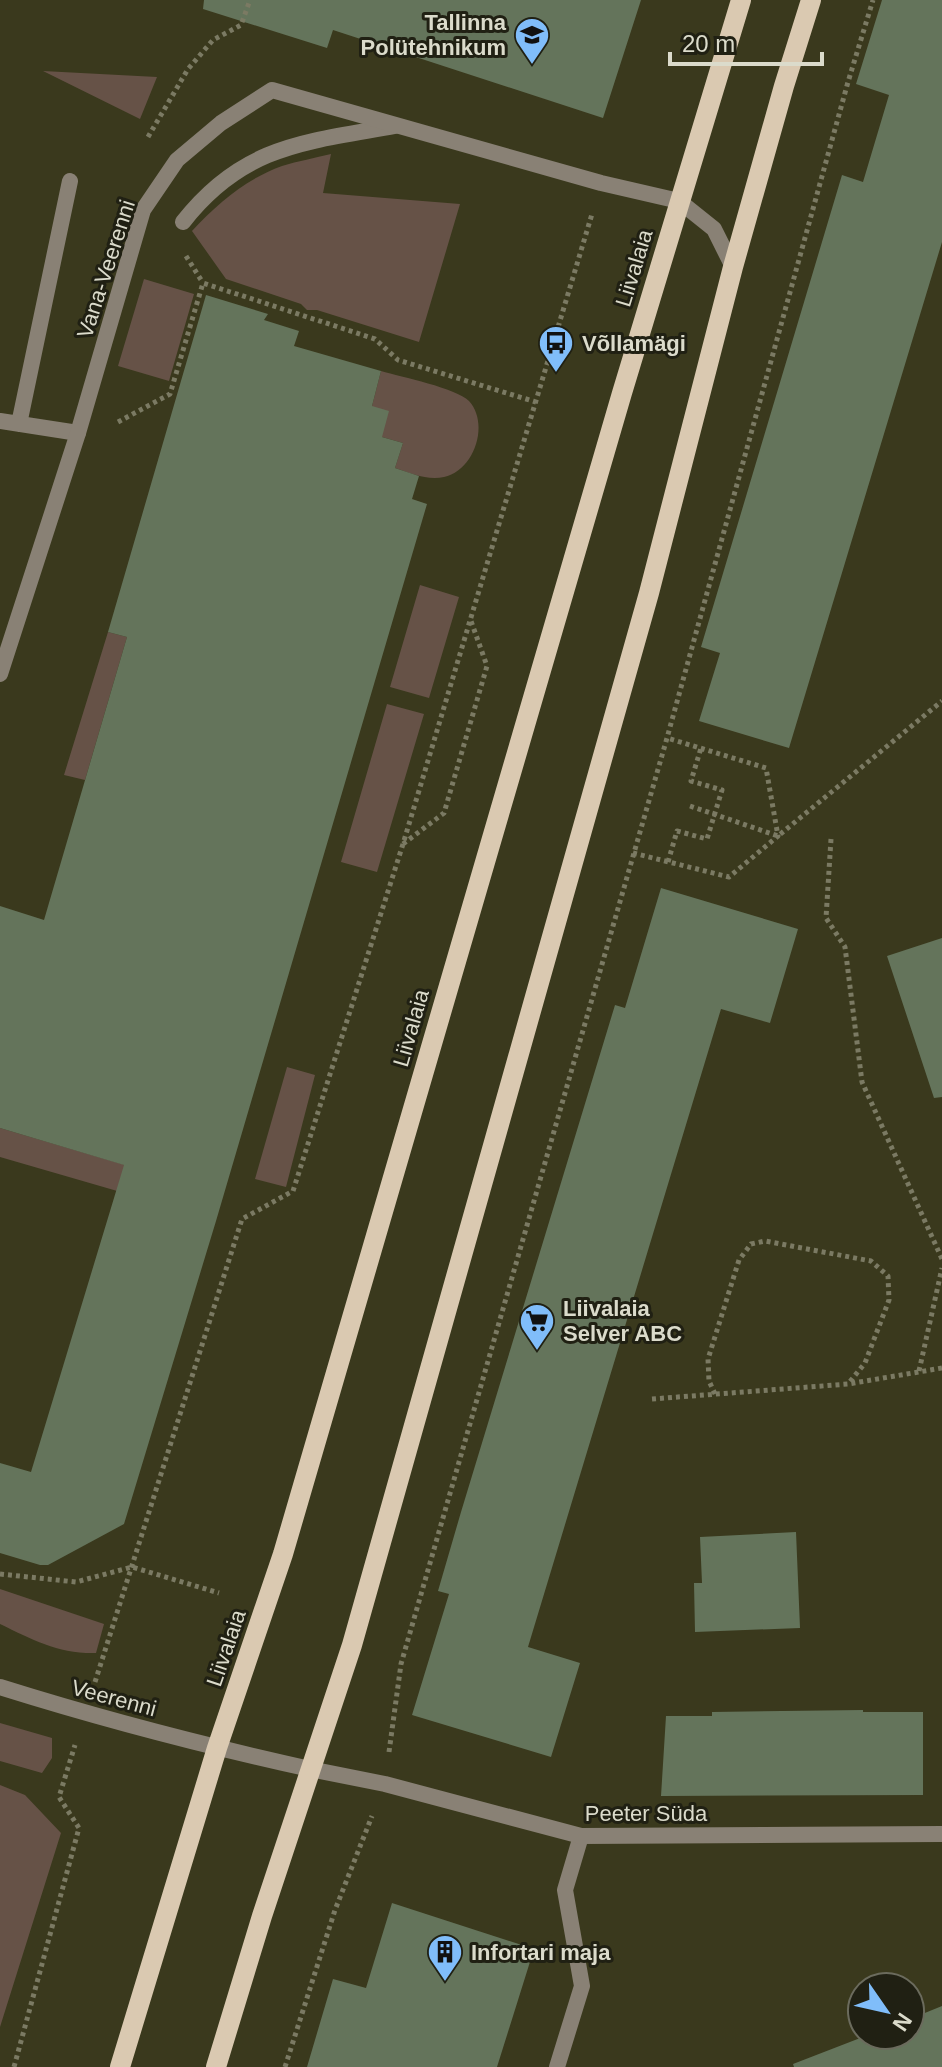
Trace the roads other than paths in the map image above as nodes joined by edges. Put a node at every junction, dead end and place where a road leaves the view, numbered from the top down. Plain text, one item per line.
1 (741, 0) edge
2 (811, 0) edge
3 (395, 126) junction
4 (70, 181) dead end
5 (679, 201) junction
6 (183, 222) dead end
7 (733, 267) junction
8 (0, 421) edge
9 (19, 424) junction
10 (76, 439) junction
11 (0, 674) edge
12 (0, 1687) edge
13 (217, 1748) junction
14 (310, 1769) junction
15 (942, 1834) edge
16 (581, 1836) junction
17 (120, 2067) edge
18 (216, 2067) edge
19 (557, 2067) edge

1 - 5 main road, Liivalaia
2 - 7 main road
3 - 5 street, Vana-Veerenni
3 - 6 street
3 - 10 street, Vana-Veerenni
4 - 9 street
5 - 7 street, Vana-Veerenni
5 - 13 main road, Liivalaia
7 - 14 main road
8 - 9 street
9 - 10 street
10 - 11 street, Vana-Veerenni
12 - 13 street, Veerenni
13 - 14 street, Veerenni
13 - 17 main road, Liivalaia
14 - 16 street, Peeter Süda
14 - 18 main road
15 - 16 street, Peeter Süda
16 - 19 street

